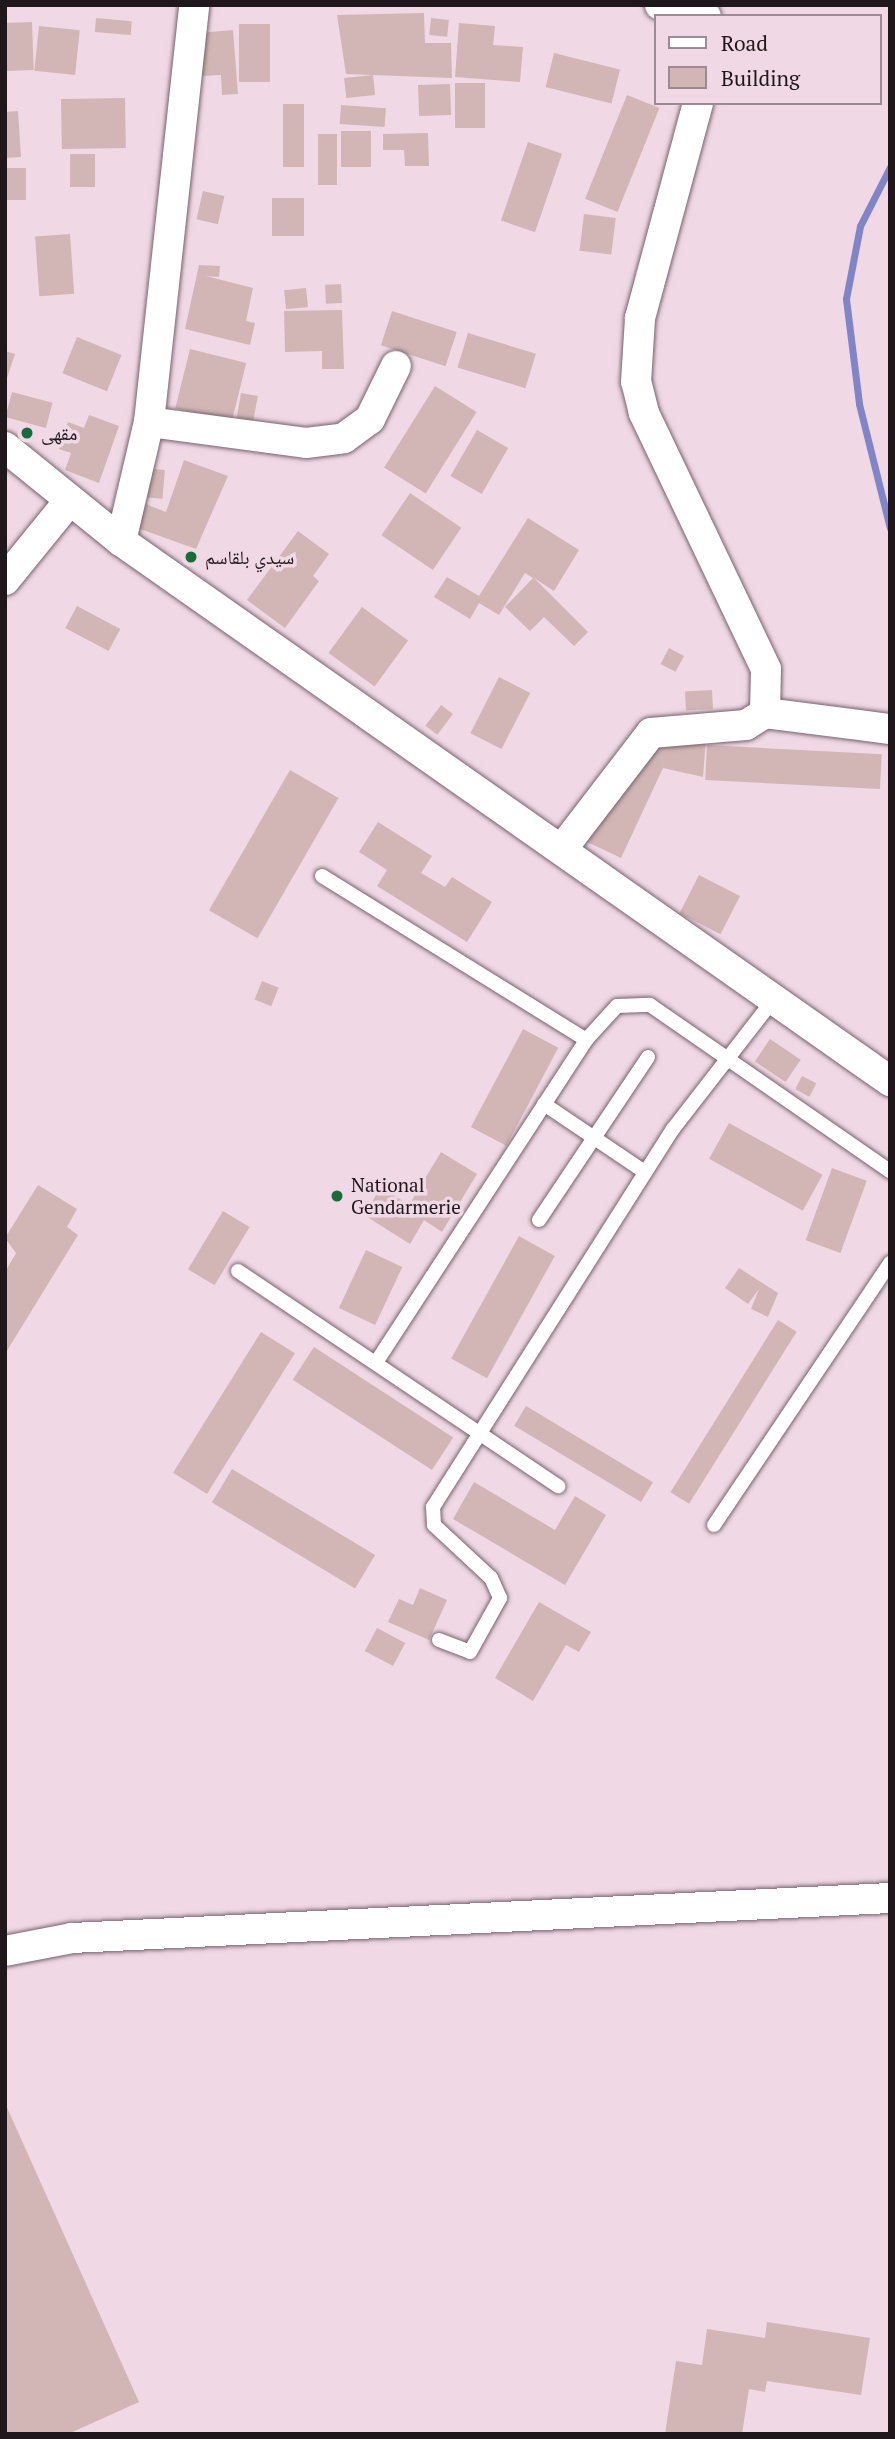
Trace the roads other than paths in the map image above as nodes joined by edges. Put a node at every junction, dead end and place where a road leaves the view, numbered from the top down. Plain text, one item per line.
1 (194, 5) edge
2 (660, 5) edge
3 (698, 14) edge
4 (697, 105) edge
5 (396, 366) dead end
6 (149, 422) junction
7 (5, 447) edge
8 (70, 500) junction
9 (121, 541) junction
10 (5, 580) edge
11 (765, 713) junction
12 (890, 729) edge
13 (562, 849) junction
14 (322, 876) dead end
15 (774, 999) junction
16 (586, 1040) junction
17 (648, 1057) dead end
18 (728, 1058) junction
19 (890, 1081) edge
20 (544, 1104) junction
21 (597, 1139) junction
22 (890, 1171) edge
23 (645, 1172) junction
24 (539, 1220) dead end
25 (890, 1263) edge
26 (238, 1271) dead end
27 (377, 1361) junction
28 (481, 1429) junction
29 (558, 1486) dead end
30 (714, 1525) dead end
31 (439, 1640) dead end
32 (890, 1898) edge
33 (5, 1951) edge

1 - 6 street
2 - 3 street
4 - 11 street
5 - 6 street
6 - 9 street
7 - 8 street
8 - 9 street
8 - 10 street
9 - 13 street
11 - 12 street
11 - 13 street
13 - 15 street
14 - 16 lane
15 - 18 lane
15 - 19 street
16 - 18 lane
16 - 20 lane
17 - 21 lane
18 - 22 lane
18 - 23 lane
20 - 21 lane
20 - 27 lane
21 - 23 lane
21 - 24 lane
23 - 28 lane
25 - 30 lane
26 - 27 lane
27 - 28 lane
28 - 29 lane
28 - 31 lane
32 - 33 street

